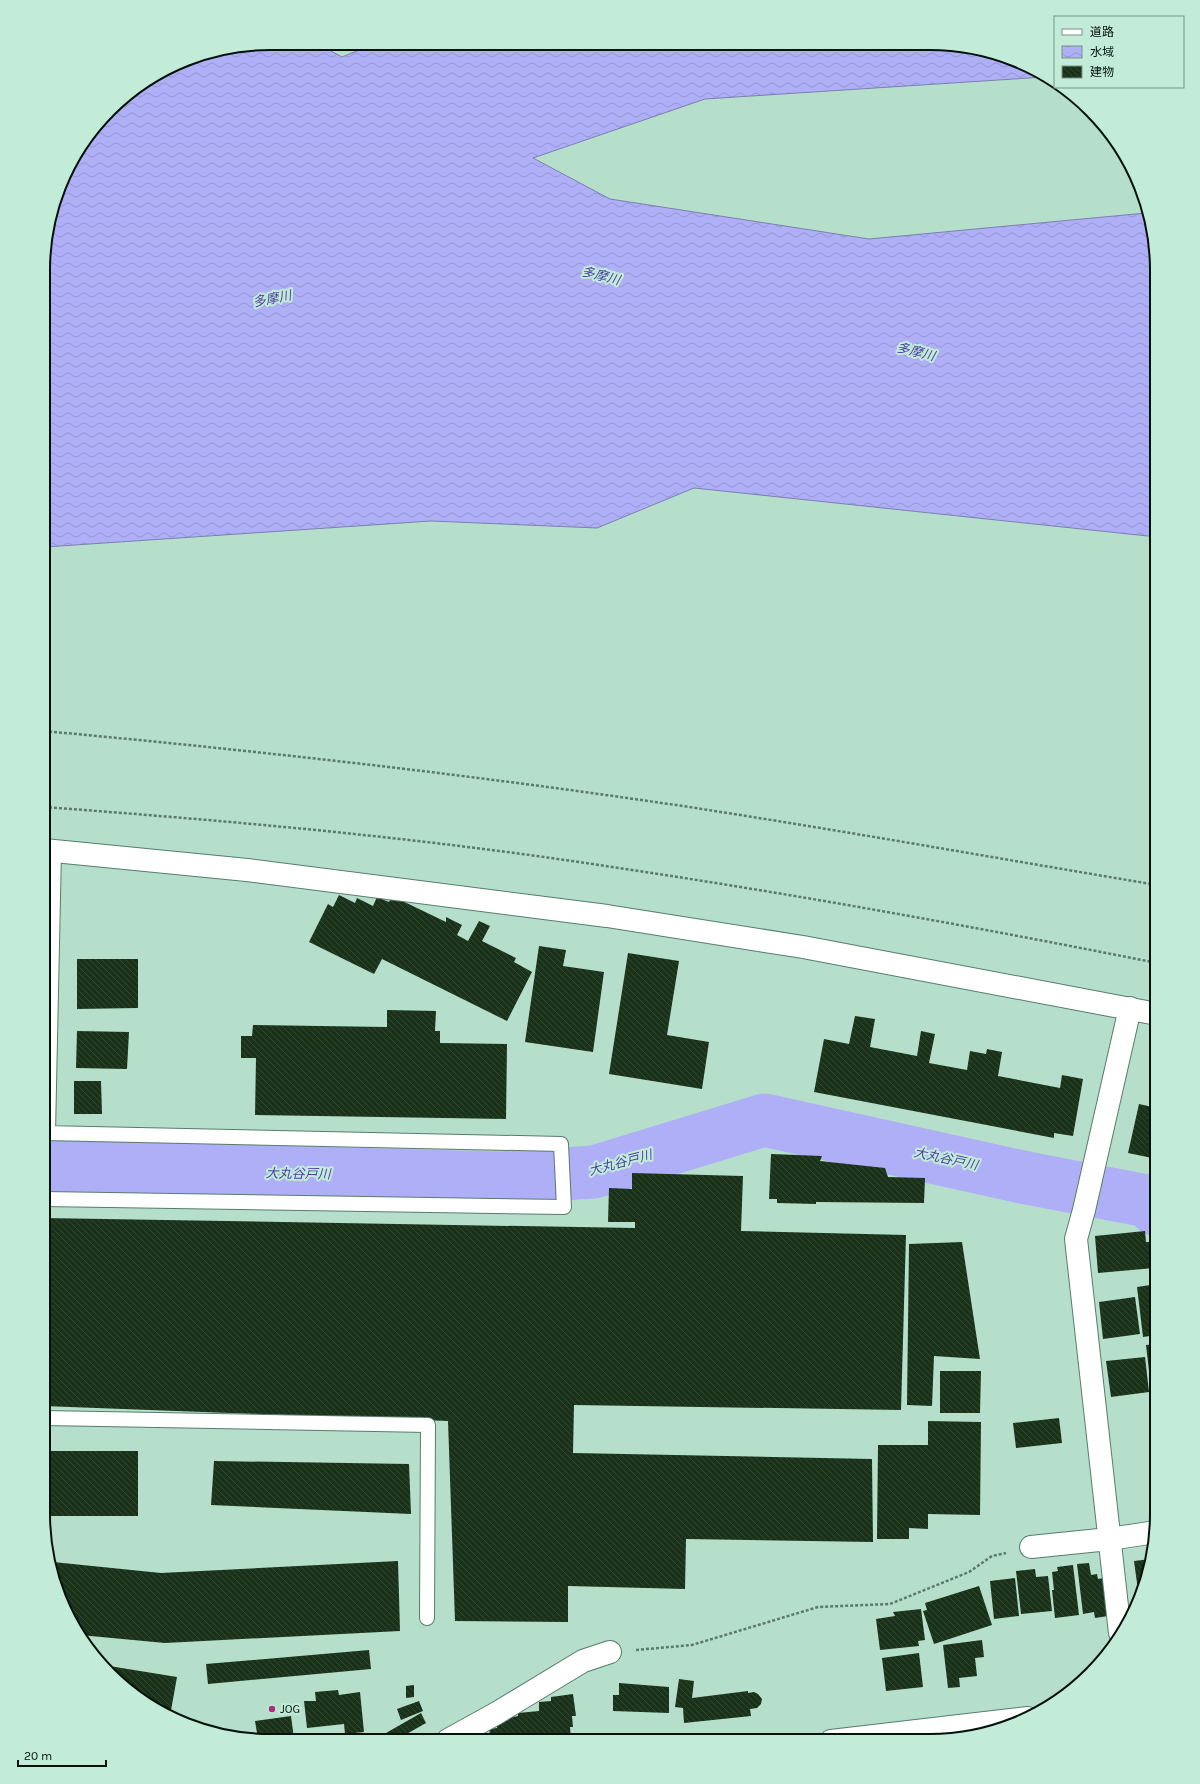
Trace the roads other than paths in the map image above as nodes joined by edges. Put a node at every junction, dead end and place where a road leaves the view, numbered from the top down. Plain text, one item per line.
1 (50, 850) edge
2 (1130, 1008) junction
3 (1150, 1012) edge
4 (50, 1133) edge
5 (50, 1199) edge
6 (50, 1418) edge
7 (1149, 1533) edge
8 (1109, 1539) junction
9 (1031, 1547) road end
10 (427, 1618) dead end
11 (1119, 1627) edge
12 (610, 1652) road end
13 (1004, 1721) edge
14 (459, 1734) edge
15 (891, 1734) edge

1 - 2 street
2 - 3 street
2 - 8 street
4 - 5 lane
6 - 10 lane
7 - 8 street
8 - 9 street
8 - 11 street
12 - 14 street
13 - 15 street

